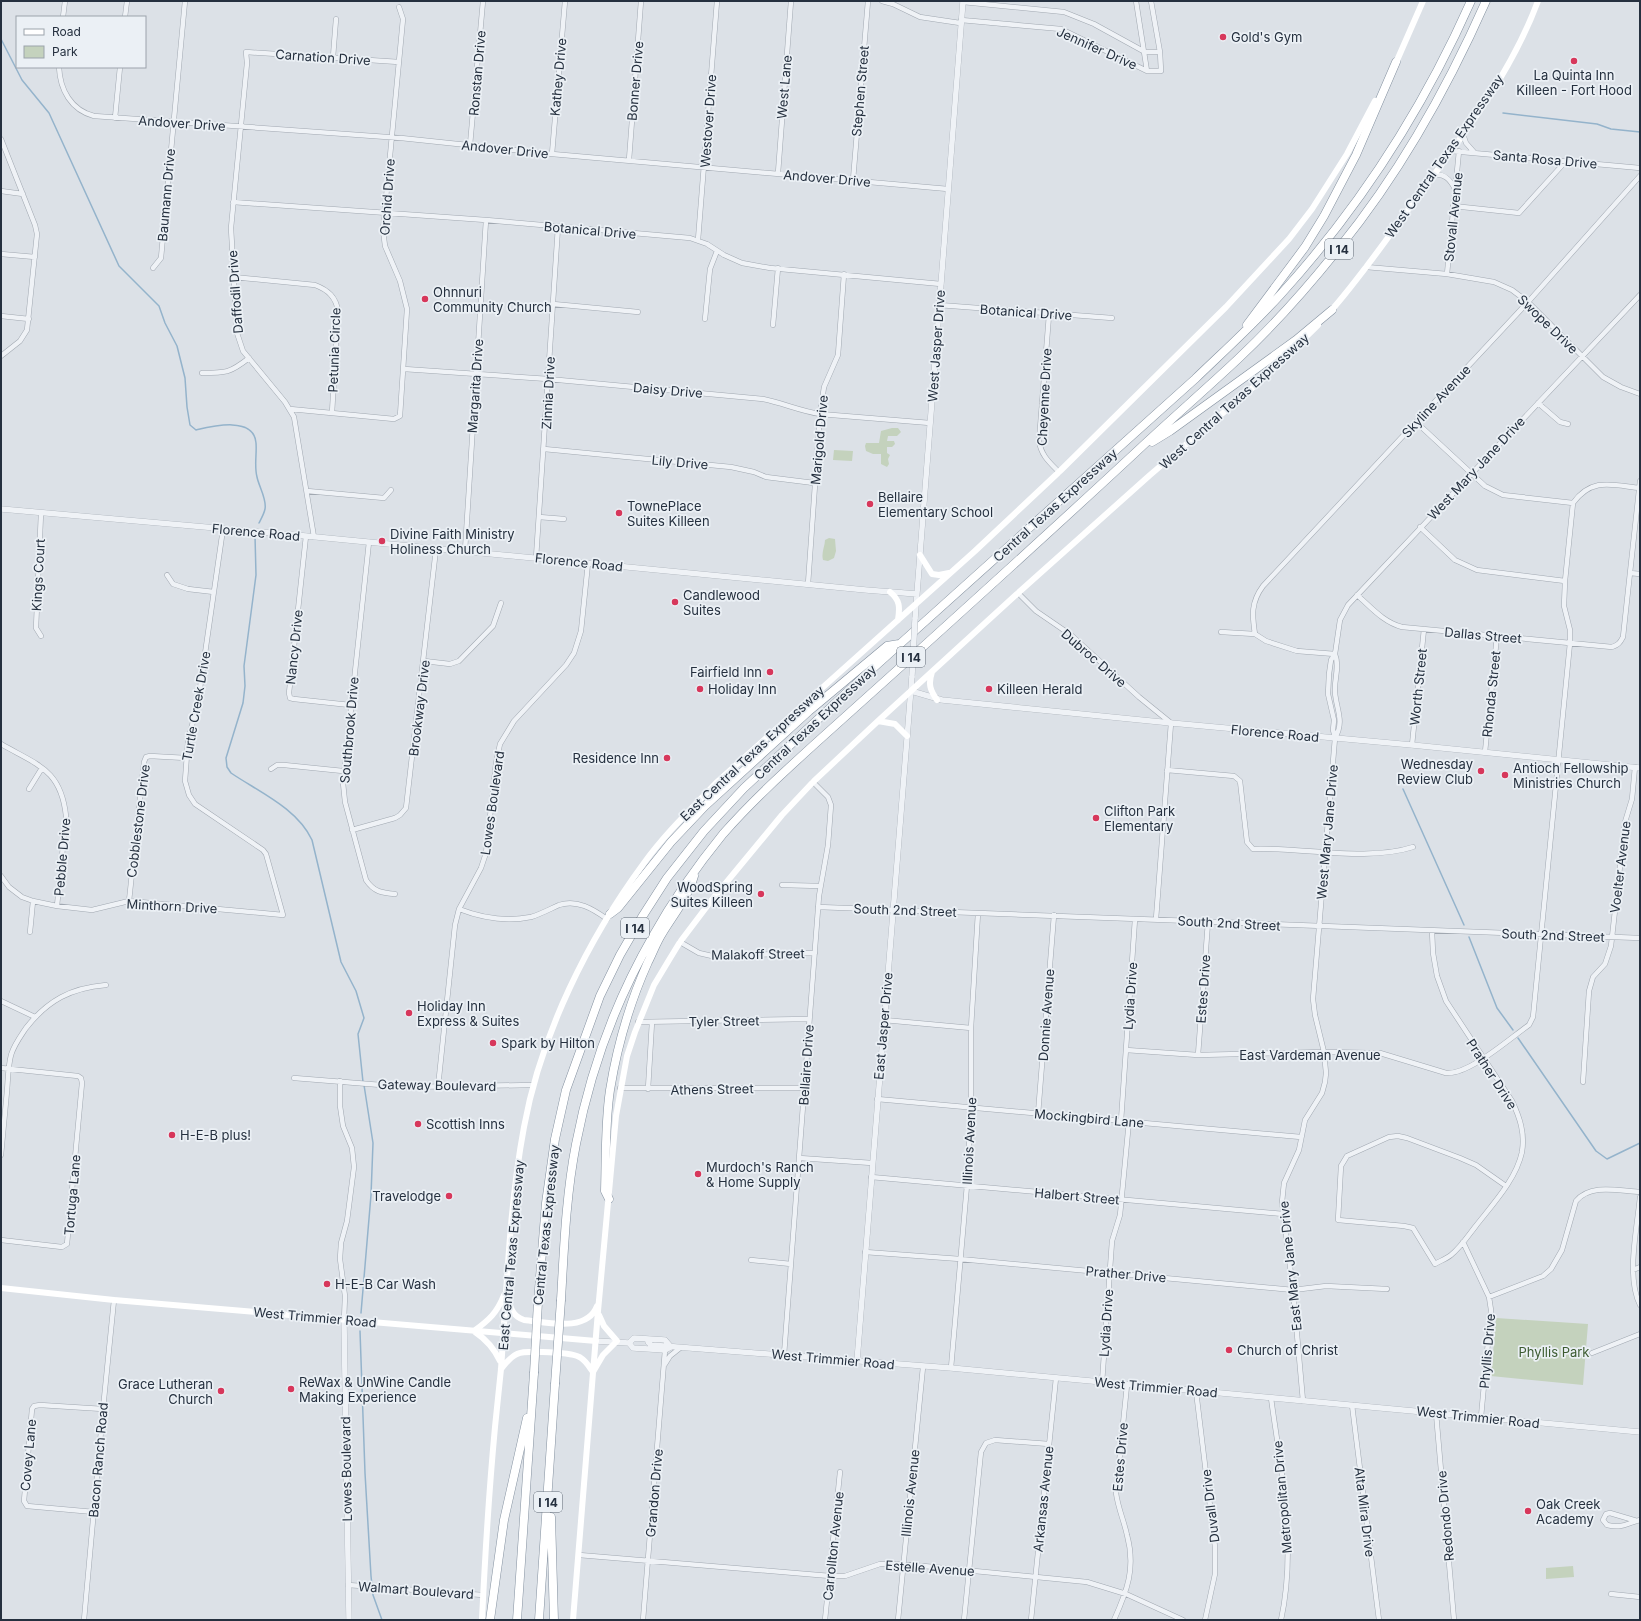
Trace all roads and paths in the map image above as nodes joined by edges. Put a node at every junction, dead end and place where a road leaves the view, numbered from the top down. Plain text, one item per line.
1 (65, 1) edge
2 (127, 1) edge
3 (186, 1) edge
4 (483, 1) edge
5 (565, 1) edge
6 (641, 1) edge
7 (717, 1) edge
8 (792, 1) edge
9 (868, 1) edge
10 (882, 1) edge
11 (963, 1) edge
12 (1136, 1) edge
13 (1151, 1) edge
14 (1423, 1) edge
15 (1471, 1) edge
16 (1486, 1) edge
17 (1535, 1) edge
18 (1538, 1) edge
19 (399, 7) dead end
20 (1534, 12) junction
21 (63, 16) edge
22 (125, 16) edge
23 (336, 19) dead end
24 (961, 21) junction
25 (246, 52) joint
26 (1145, 52) junction
27 (1160, 52) junction
28 (333, 57) junction
29 (399, 62) junction
30 (1396, 62) junction
31 (59, 68) edge
32 (120, 68) edge
33 (1147, 71) junction
34 (115, 118) junction
35 (173, 122) junction
36 (240, 127) junction
37 (1463, 134) junction
38 (392, 138) junction
39 (1, 139) edge
40 (470, 146) junction
41 (1451, 151) junction
42 (1459, 151) junction
43 (1474, 152) junction
44 (552, 154) junction
45 (628, 160) junction
46 (1566, 161) junction
47 (704, 167) junction
48 (1640, 168) edge
49 (778, 174) junction
50 (1433, 175) junction
51 (1640, 176) edge
52 (853, 180) junction
53 (948, 189) junction
54 (1455, 190) junction
55 (1, 191) edge
56 (23, 194) junction
57 (233, 202) junction
58 (1453, 206) junction
59 (385, 212) junction
60 (486, 220) junction
61 (558, 227) junction
62 (698, 240) junction
63 (717, 251) junction
64 (1, 254) edge
65 (35, 257) junction
66 (1366, 267) junction
67 (154, 268) dead end
68 (778, 268) junction
69 (844, 274) junction
70 (1447, 274) junction
71 (233, 277) junction
72 (940, 284) junction
73 (1639, 297) edge
74 (1528, 302) junction
75 (553, 304) junction
76 (939, 305) junction
77 (1332, 310) junction
78 (638, 312) dead end
79 (1049, 315) junction
80 (1, 316) edge
81 (1112, 318) dead end
82 (29, 319) junction
83 (705, 319) dead end
84 (773, 325) dead end
85 (1242, 335) junction
86 (1, 356) edge
87 (1581, 356) junction
88 (249, 358) junction
89 (404, 369) junction
90 (202, 373) dead end
91 (476, 373) junction
92 (548, 379) junction
93 (1640, 394) edge
94 (1538, 402) junction
95 (290, 409) junction
96 (332, 413) junction
97 (820, 414) junction
98 (1416, 422) junction
99 (930, 423) junction
100 (1568, 424) dead end
101 (544, 449) junction
102 (1135, 453) junction
103 (1059, 472) junction
104 (1471, 473) junction
105 (1640, 481) edge
106 (814, 483) junction
107 (1640, 488) edge
108 (391, 490) dead end
109 (307, 491) junction
110 (1573, 503) junction
111 (1, 510) edge
112 (41, 513) junction
113 (539, 518) junction
114 (564, 519) dead end
115 (1420, 527) junction
116 (223, 529) junction
117 (306, 536) junction
118 (314, 537) junction
119 (369, 542) junction
120 (436, 549) junction
121 (465, 552) junction
122 (920, 556) junction
123 (536, 558) junction
124 (588, 563) junction
125 (950, 572) junction
126 (1630, 573) junction
127 (1640, 574) edge
128 (167, 575) dead end
129 (1565, 581) junction
130 (808, 584) junction
131 (214, 592) junction
132 (890, 592) junction
133 (1018, 593) junction
134 (917, 594) junction
135 (1357, 595) junction
136 (501, 603) dead end
137 (916, 603) junction
138 (898, 620) junction
139 (1424, 629) junction
140 (1221, 632) dead end
141 (1255, 634) junction
142 (41, 636) dead end
143 (1497, 636) junction
144 (1570, 643) junction
145 (900, 644) junction
146 (1335, 654) junction
147 (424, 661) junction
148 (932, 672) junction
149 (911, 691) junction
150 (1335, 693) junction
151 (1328, 694) junction
152 (937, 700) junction
153 (350, 705) junction
154 (878, 721) junction
155 (1170, 723) junction
156 (907, 736) junction
157 (1336, 738) junction
158 (1, 744) edge
159 (1412, 744) junction
160 (1485, 752) junction
161 (186, 758) junction
162 (1558, 759) junction
163 (1638, 767) edge
164 (42, 768) junction
165 (271, 769) dead end
166 (1167, 770) junction
167 (343, 771) junction
168 (813, 782) junction
169 (29, 789) dead end
170 (352, 830) junction
171 (1413, 847) dead end
172 (1325, 852) junction
173 (695, 869) junction
174 (1, 876) edge
175 (782, 885) dead end
176 (820, 886) junction
177 (395, 894) dead end
178 (33, 901) junction
179 (129, 901) junction
180 (57, 906) junction
181 (818, 906) junction
182 (459, 909) junction
183 (893, 909) junction
184 (978, 913) junction
185 (283, 915) joint
186 (1054, 915) junction
187 (609, 916) junction
188 (1135, 919) junction
189 (1156, 919) junction
190 (1208, 922) junction
191 (1320, 926) junction
192 (1432, 930) junction
193 (30, 932) dead end
194 (1540, 934) junction
195 (1612, 937) junction
196 (1640, 938) edge
197 (680, 942) junction
198 (815, 953) junction
199 (106, 985) dead end
200 (1, 1001) edge
201 (35, 1017) junction
202 (809, 1019) junction
203 (884, 1020) junction
204 (638, 1022) junction
205 (652, 1022) junction
206 (971, 1028) junction
207 (1126, 1050) junction
208 (1324, 1052) junction
209 (1198, 1055) junction
210 (1483, 1058) junction
211 (1, 1068) edge
212 (9, 1068) junction
213 (294, 1078) dead end
214 (340, 1082) junction
215 (1583, 1082) dead end
216 (533, 1085) junction
217 (438, 1087) junction
218 (620, 1088) junction
219 (805, 1088) junction
220 (648, 1089) junction
221 (877, 1099) junction
222 (971, 1107) junction
223 (1038, 1114) junction
224 (1121, 1121) junction
225 (1129, 1121) junction
226 (1301, 1137) junction
227 (1, 1155) edge
228 (799, 1158) junction
229 (872, 1163) junction
230 (871, 1177) junction
231 (967, 1185) junction
232 (1506, 1186) junction
233 (1640, 1192) edge
234 (1640, 1197) edge
235 (609, 1200) junction
236 (1121, 1200) junction
237 (1283, 1214) junction
238 (1, 1240) edge
239 (1463, 1242) junction
240 (865, 1252) junction
241 (960, 1259) junction
242 (751, 1260) dead end
243 (791, 1264) junction
244 (1640, 1267) edge
245 (1633, 1270) junction
246 (1109, 1272) junction
247 (1, 1288) edge
248 (1387, 1289) dead end
249 (506, 1290) junction
250 (1293, 1290) junction
251 (1489, 1297) junction
252 (599, 1299) junction
253 (114, 1300) junction
254 (1640, 1305) edge
255 (598, 1310) junction
256 (344, 1320) junction
257 (474, 1331) junction
258 (503, 1333) junction
259 (1640, 1334) edge
260 (596, 1341) junction
261 (617, 1341) junction
262 (629, 1343) junction
263 (671, 1347) junction
264 (680, 1348) junction
265 (665, 1350) junction
266 (1592, 1352) dead end
267 (784, 1355) junction
268 (857, 1361) junction
269 (501, 1362) junction
270 (664, 1366) junction
271 (923, 1367) junction
272 (951, 1368) junction
273 (500, 1371) junction
274 (593, 1372) junction
275 (1056, 1378) junction
276 (1102, 1383) junction
277 (1127, 1385) junction
278 (1196, 1391) junction
279 (532, 1398) junction
280 (1271, 1398) junction
281 (1303, 1401) junction
282 (1352, 1405) junction
283 (103, 1410) junction
284 (1436, 1413) junction
285 (1481, 1417) junction
286 (1640, 1432) edge
287 (1049, 1444) junction
288 (840, 1472) dead end
289 (548, 1494) junction
290 (94, 1512) junction
291 (1638, 1520) edge
292 (579, 1555) junction
293 (648, 1560) junction
294 (903, 1564) junction
295 (969, 1570) junction
296 (830, 1576) junction
297 (1035, 1576) junction
298 (348, 1585) junction
299 (1126, 1594) junction
300 (1612, 1594) dead end
301 (484, 1595) junction
302 (1640, 1597) edge
303 (84, 1620) edge
304 (349, 1620) edge
305 (482, 1620) edge
306 (490, 1620) edge
307 (517, 1620) edge
308 (539, 1620) edge
309 (554, 1620) edge
310 (573, 1620) edge
311 (643, 1620) edge
312 (825, 1620) edge
313 (898, 1620) edge
314 (964, 1620) edge
315 (1031, 1620) edge
316 (1114, 1620) edge
317 (1183, 1620) edge
318 (1205, 1620) edge
319 (1281, 1620) edge
320 (1379, 1620) edge
321 (1454, 1620) edge

1 - 21 street
2 - 22 street
3 - 35 street, Baumann Drive
4 - 40 street, Ronstan Drive
5 - 44 street, Kathey Drive
6 - 45 street, Bonner Drive
7 - 47 street, Westover Drive
8 - 49 street, West Lane
9 - 52 street, Stephen Street
10 - 24 street, Jennifer Drive
11 - 24 street, West Jasper Drive
11 - 26 street, Jennifer Drive
12 - 26 street
13 - 27 street
14 - 30 main road
15 - 85 highway, Central Texas Expressway / I 14
16 - 102 highway, Central Texas Expressway / I 14
17 - 20 main road
18 - 20 main road, West Central Texas Expressway
19 - 29 street, Orchid Drive
20 - 37 main road, West Central Texas Expressway
23 - 28 street
24 - 33 street, Jennifer Drive
24 - 53 street, West Jasper Drive
25 - 28 street, Carnation Drive
25 - 36 street, Daffodil Drive
26 - 27 street, Jennifer Drive
26 - 33 street
27 - 33 street, Jennifer Drive
28 - 29 street, Carnation Drive
29 - 38 street, Orchid Drive
30 - 85 highway
30 - 103 main road
31 - 34 street, Andover Drive
32 - 34 street
34 - 35 street, Andover Drive
35 - 36 street, Andover Drive
35 - 67 street, Baumann Drive
36 - 38 street, Andover Drive
36 - 57 street, Daffodil Drive
37 - 41 main road, West Central Texas Expressway
37 - 43 street
38 - 40 street, Andover Drive
38 - 59 street, Orchid Drive
39 - 56 street
40 - 44 street, Andover Drive
41 - 42 street, Santa Rosa Drive
41 - 50 main road, West Central Texas Expressway
42 - 43 street, Santa Rosa Drive
42 - 54 street, Stovall Avenue
43 - 46 street, Santa Rosa Drive
44 - 45 street, Andover Drive
45 - 47 street, Andover Drive
46 - 48 street, Santa Rosa Drive
46 - 58 street
47 - 49 street, Andover Drive
47 - 62 street, Westover Drive
49 - 52 street, Andover Drive
50 - 54 street
50 - 66 main road, West Central Texas Expressway
51 - 74 street, Skyline Avenue
52 - 53 street, Andover Drive
53 - 72 street, West Jasper Drive
54 - 58 street, Stovall Avenue
55 - 56 street
56 - 65 street
57 - 59 street, Botanical Drive
57 - 71 street, Daffodil Drive
58 - 70 street, Stovall Avenue
59 - 60 street, Botanical Drive
59 - 89 street, Orchid Drive
60 - 61 street, Botanical Drive
60 - 91 street, Margarita Drive
61 - 62 street, Botanical Drive
61 - 75 street, Zinnia Drive
62 - 63 street, Botanical Drive
63 - 68 street, Botanical Drive
63 - 83 street
64 - 65 street
65 - 82 street
66 - 70 street, Stovall Avenue
66 - 77 main road, West Central Texas Expressway
68 - 69 street, Botanical Drive
68 - 84 street
69 - 72 street, Botanical Drive
69 - 97 street, Marigold Drive
70 - 74 street, Swope Drive
71 - 88 street, Daffodil Drive
71 - 96 street, Petunia Circle
72 - 76 street, West Jasper Drive
73 - 87 street, West Mary Jane Drive
74 - 87 street, Swope Drive
74 - 98 street, Skyline Avenue
75 - 78 street
75 - 92 street, Zinnia Drive
76 - 79 street, Botanical Drive
76 - 99 street, West Jasper Drive
77 - 102 highway
77 - 133 main road, West Central Texas Expressway
79 - 81 street, Botanical Drive
79 - 103 street, Cheyenne Drive
80 - 82 street
82 - 86 street
85 - 145 highway, Central Texas Expressway / I 14
87 - 93 street, Swope Drive
87 - 94 street, West Mary Jane Drive
88 - 90 street
88 - 95 street, Daffodil Drive
89 - 91 street, Daisy Drive
89 - 96 street, Orchid Drive
91 - 92 street, Daisy Drive
91 - 121 street, Margarita Drive
92 - 97 street, Daisy Drive
92 - 101 street, Zinnia Drive
94 - 100 street
94 - 104 street, West Mary Jane Drive
95 - 96 street, Orchid Drive
95 - 109 street, Daffodil Drive
97 - 99 street, Daisy Drive
97 - 106 street, Marigold Drive
98 - 104 street
98 - 141 street, Skyline Avenue
99 - 122 street, West Jasper Drive
101 - 106 street, Lily Drive
101 - 113 street, Zinnia Drive
102 - 173 highway, Central Texas Expressway / I 14
103 - 125 main road
104 - 110 street
104 - 115 street, West Mary Jane Drive
105 - 107 street
106 - 130 street, Marigold Drive
107 - 110 street
107 - 126 street
108 - 109 street
109 - 118 street, Daffodil Drive
110 - 129 street, East Vardeman Avenue
111 - 112 street, Florence Road
112 - 116 street, Florence Road
112 - 142 street, Kings Court
113 - 114 street
113 - 123 street, Zinnia Drive
115 - 129 street
115 - 135 street, West Mary Jane Drive
116 - 117 street, Florence Road
116 - 131 street, Turtle Creek Drive
117 - 118 street, Florence Road
117 - 153 street, Nancy Drive
118 - 119 street, Florence Road
119 - 120 street, Florence Road
119 - 153 street, Southbrook Drive
120 - 121 street, Florence Road
120 - 147 street, Brookway Drive
121 - 123 street, Florence Road
122 - 125 main road
122 - 134 street, West Jasper Drive
123 - 124 street, Florence Road
124 - 130 street, Florence Road
124 - 182 street, Lowes Boulevard
125 - 137 main road
126 - 127 street
126 - 144 street, Dallas Street
128 - 131 street
129 - 144 street, East Vardeman Avenue
130 - 132 street, Florence Road
131 - 161 street, Turtle Creek Drive
132 - 134 street, Florence Road
132 - 138 main road
133 - 148 main road, West Central Texas Expressway
133 - 155 street, Dubroc Drive
134 - 137 street, West Jasper Drive
135 - 139 street, Dallas Street
135 - 146 street, West Mary Jane Drive
136 - 147 street
137 - 138 main road, East Central Texas Expressway
137 - 149 street, West Jasper Drive, bridge
138 - 187 main road, East Central Texas Expressway
139 - 143 street, Dallas Street
139 - 159 street, Worth Street
140 - 141 street
141 - 146 street
143 - 144 street, Dallas Street
143 - 160 street, Rhonda Street
144 - 162 street, East Vardeman Avenue
145 - 187 highway
145 - 279 highway, Central Texas Expressway / I 14, bridge
146 - 150 street, West Mary Jane Drive
146 - 151 street, West Mary Jane Drive
147 - 170 street, Brookway Drive
148 - 149 main road, West Central Texas Expressway
148 - 152 main road
149 - 152 street, Florence Road
149 - 154 main road
149 - 156 street, East Jasper Drive
150 - 151 street
150 - 157 street, West Mary Jane Drive
151 - 157 street, West Mary Jane Drive
152 - 155 street, Florence Road
153 - 167 street, Southbrook Drive
154 - 156 main road
154 - 168 main road
155 - 157 street, Florence Road
155 - 166 street
156 - 183 street, East Jasper Drive
157 - 159 street, Florence Road
157 - 172 street, West Mary Jane Drive
158 - 164 street, Pebble Drive
159 - 160 street, Florence Road
160 - 162 street, Florence Road
161 - 179 street, Cobblestone Drive
161 - 185 street, Turtle Creek Drive
162 - 163 street, Florence Road
162 - 194 street, East Vardeman Avenue
163 - 195 street, Voelter Avenue
164 - 169 street
164 - 180 street, Pebble Drive
165 - 167 street
166 - 172 street
166 - 189 street
167 - 170 street, Southbrook Drive
168 - 176 street, Bellaire Drive
168 - 197 main road
170 - 177 street, Southbrook Drive
171 - 172 street
172 - 191 street, West Mary Jane Drive
173 - 235 highway
173 - 289 highway, Central Texas Expressway / I 14, bridge
174 - 178 street, Minthorn Drive
175 - 176 street
176 - 181 street, Bellaire Drive
178 - 180 street, Minthorn Drive
178 - 193 street
179 - 180 street, Minthorn Drive
179 - 185 street, Minthorn Drive
181 - 183 street, South 2nd Street
181 - 198 street, Bellaire Drive
182 - 187 street
182 - 217 street, Lowes Boulevard
183 - 184 street, South 2nd Street
183 - 203 street, East Jasper Drive
184 - 186 street, South 2nd Street
184 - 206 street, Illinois Avenue
186 - 188 street, South 2nd Street
186 - 223 street, Donnie Avenue
187 - 216 main road, East Central Texas Expressway
188 - 189 street, South 2nd Street
188 - 207 street, Lydia Drive
189 - 190 street, South 2nd Street
190 - 191 street, South 2nd Street
190 - 209 street, Estes Drive
191 - 192 street, South 2nd Street
191 - 208 street, East Mary Jane Drive
192 - 194 street, South 2nd Street
192 - 210 street, Prather Drive
194 - 195 street, South 2nd Street
194 - 210 street, East Vardeman Avenue
195 - 196 street, South 2nd Street
195 - 215 street, Voelter Avenue
197 - 198 street, Malakoff Street
197 - 204 main road
198 - 202 street, Bellaire Drive
199 - 201 street
200 - 201 street
201 - 212 street
202 - 205 street, Tyler Street
202 - 219 street, Bellaire Drive
203 - 206 street
203 - 221 street, East Jasper Drive
204 - 205 street, Tyler Street
204 - 218 main road
205 - 220 street
206 - 222 street, Illinois Avenue
207 - 209 street, East Vardeman Avenue
207 - 224 street, Lydia Drive
208 - 209 street, East Vardeman Avenue
208 - 210 street, East Vardeman Avenue
208 - 226 street, East Mary Jane Drive
210 - 232 street, Prather Drive
211 - 212 street
212 - 227 street
212 - 238 street, Tortuga Lane
213 - 214 street, Gateway Boulevard
214 - 217 street, Gateway Boulevard
214 - 256 street, Lowes Boulevard
216 - 217 street, Gateway Boulevard
216 - 249 main road, East Central Texas Expressway
218 - 220 street, Athens Street
218 - 235 main road
219 - 220 street, Athens Street
219 - 228 street, Bellaire Drive
221 - 222 street, Mockingbird Lane
221 - 229 street, East Jasper Drive
222 - 223 street, Mockingbird Lane
222 - 231 street, Illinois Avenue
223 - 224 street, Mockingbird Lane
224 - 225 street, Mockingbird Lane
225 - 226 street, Mockingbird Lane
225 - 236 street, Lydia Drive
226 - 237 street, East Mary Jane Drive
228 - 229 street
228 - 243 street, Bellaire Drive
229 - 230 street, East Jasper Drive
230 - 231 street, Halbert Street
230 - 240 street, East Jasper Drive
231 - 236 street, Halbert Street
231 - 241 street, Illinois Avenue
232 - 239 street, Prather Drive
232 - 239 street, Prather Drive
233 - 251 street
234 - 245 street
235 - 252 main road
236 - 237 street, Halbert Street
236 - 246 street, Lydia Drive
237 - 250 street, East Mary Jane Drive
239 - 251 street, Phyllis Drive
240 - 241 street, Prather Drive
240 - 268 street, East Jasper Drive
241 - 246 street, Prather Drive
241 - 272 street, Illinois Avenue
242 - 243 street
243 - 267 street, Bellaire Drive
244 - 245 street
245 - 254 street
246 - 250 street, Prather Drive
246 - 276 street, Lydia Drive
247 - 253 main road, West Trimmier Road
248 - 250 street, Prather Drive
249 - 252 main road
249 - 257 main road
249 - 258 main road, East Central Texas Expressway
250 - 281 street, East Mary Jane Drive
251 - 285 street, Phyllis Drive
252 - 255 main road
253 - 256 main road, West Trimmier Road
253 - 283 street, Bacon Ranch Road
255 - 260 main road
255 - 261 main road
256 - 257 main road, West Trimmier Road
256 - 298 street, Lowes Boulevard
257 - 258 main road, West Trimmier Road
257 - 269 main road
258 - 260 main road, West Trimmier Road
258 - 269 main road, East Central Texas Expressway
259 - 266 street
260 - 261 street, West Trimmier Road
260 - 274 main road
261 - 262 street, West Trimmier Road
261 - 274 main road
262 - 263 street, West Trimmier Road
262 - 265 street, West Trimmier Road
263 - 264 street, West Trimmier Road
263 - 265 street
264 - 267 street, West Trimmier Road
264 - 270 street
265 - 270 street, Grandon Drive
267 - 268 street, West Trimmier Road
268 - 271 street, West Trimmier Road
269 - 273 main road, East Central Texas Expressway
270 - 293 street, Grandon Drive
271 - 272 street, West Trimmier Road
271 - 294 street, Illinois Avenue
272 - 275 street, West Trimmier Road
273 - 274 main road
273 - 301 main road, East Central Texas Expressway
274 - 292 main road
275 - 276 street, West Trimmier Road
275 - 287 street, Arkansas Avenue
276 - 277 street, West Trimmier Road
277 - 278 street, West Trimmier Road
277 - 299 street, Estes Drive
278 - 280 street, West Trimmier Road
278 - 318 street, Duvall Drive
279 - 306 highway
279 - 307 highway, Central Texas Expressway / I 14
280 - 281 street, West Trimmier Road
280 - 319 street, Metropolitan Drive
281 - 282 street, West Trimmier Road
282 - 284 street, West Trimmier Road
282 - 320 street, Alta Mira Drive
283 - 290 street, Bacon Ranch Road
283 - 290 street, Covey Lane
284 - 285 street, West Trimmier Road
284 - 321 street, Redondo Drive
285 - 286 street, West Trimmier Road
287 - 295 street
287 - 297 street, Arkansas Avenue
288 - 296 street, Carrollton Avenue
289 - 308 highway, Central Texas Expressway / I 14
289 - 309 highway
290 - 303 street, Bacon Ranch Road
291 - 291 street
292 - 293 street, Estelle Avenue
292 - 310 main road
293 - 296 street, Estelle Avenue
293 - 311 street, Grandon Drive
294 - 295 street, Estelle Avenue
294 - 296 street, Estelle Avenue
294 - 313 street, Illinois Avenue
295 - 297 street, Estelle Avenue
295 - 314 street
296 - 312 street, Carrollton Avenue
297 - 299 street, Estelle Avenue
297 - 315 street, Arkansas Avenue
298 - 301 street, Walmart Boulevard
298 - 304 street, Lowes Boulevard
299 - 316 street, Estes Drive
299 - 317 street, Estelle Avenue
300 - 302 street
301 - 305 main road, East Central Texas Expressway

